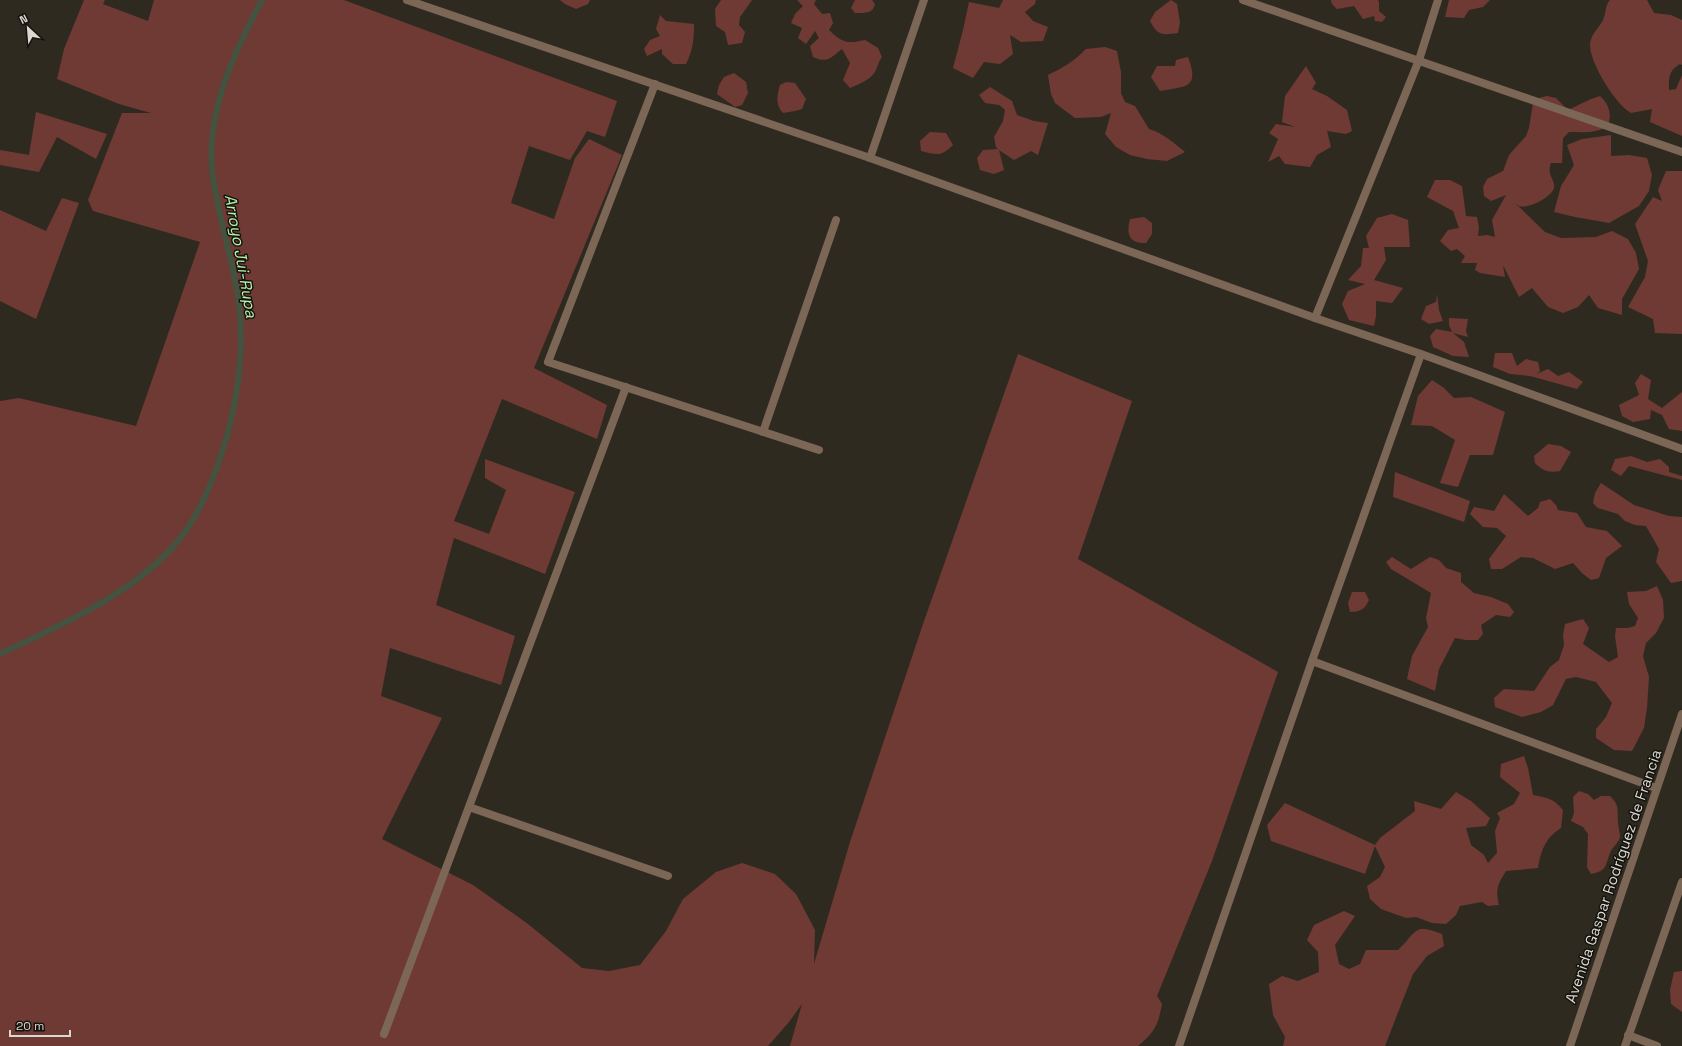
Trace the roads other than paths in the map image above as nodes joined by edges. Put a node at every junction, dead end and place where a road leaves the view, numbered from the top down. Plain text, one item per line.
1 (407, 0) edge
2 (924, 0) edge
3 (1244, 0) edge
4 (1438, 0) edge
5 (1419, 60) junction
6 (655, 84) junction
7 (1682, 152) edge
8 (870, 158) junction
9 (836, 220) dead end
10 (1315, 318) junction
11 (1421, 354) junction
12 (626, 387) junction
13 (763, 432) junction
14 (1682, 449) edge
15 (818, 450) dead end
16 (1312, 661) junction
17 (1682, 714) edge
18 (1656, 788) junction
19 (469, 807) junction
20 (668, 876) dead end
21 (1682, 882) edge
22 (384, 1034) dead end
23 (1628, 1035) junction
24 (1179, 1046) edge
25 (1570, 1046) edge
26 (1625, 1046) edge
27 (1657, 1046) edge

1 - 6 street
2 - 8 street
3 - 5 street
4 - 5 street
5 - 7 street
5 - 10 street
6 - 8 street
6 - 12 street
8 - 10 street
9 - 13 street
10 - 11 street
11 - 14 street
11 - 16 street
12 - 13 street
12 - 19 street
13 - 15 street
16 - 18 street
16 - 24 street
17 - 18 street, Avenida Gaspar Rodríguez de Francia
18 - 25 street, Avenida Gaspar Rodríguez de Francia
19 - 20 street
19 - 22 street
21 - 23 street
23 - 26 street
23 - 27 street

